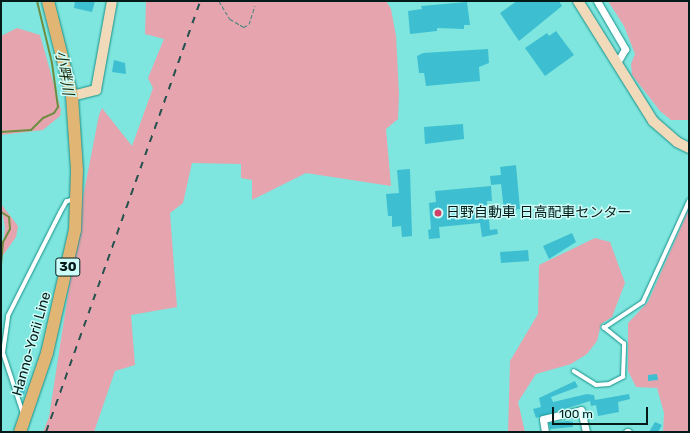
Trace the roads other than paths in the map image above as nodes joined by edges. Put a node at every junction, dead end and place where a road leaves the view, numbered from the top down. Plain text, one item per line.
1 (48, 1) edge
2 (112, 1) edge
3 (578, 1) edge
4 (597, 1) edge
5 (617, 63) junction
6 (72, 96) junction
7 (689, 148) edge
8 (76, 199) junction
9 (689, 201) edge
10 (574, 371) dead end
11 (26, 418) junction
12 (20, 432) edge
13 (545, 432) edge
14 (586, 432) edge

1 - 6 main road, 30
2 - 6 main road
3 - 5 main road
4 - 5 street
5 - 7 main road
6 - 8 main road, Hanno-Yorii Line / 30
8 - 11 main road, Hanno-Yorii Line / 30
8 - 11 lane
9 - 10 lane
11 - 12 main road, Hanno-Yorii Line / 30
13 - 14 street

